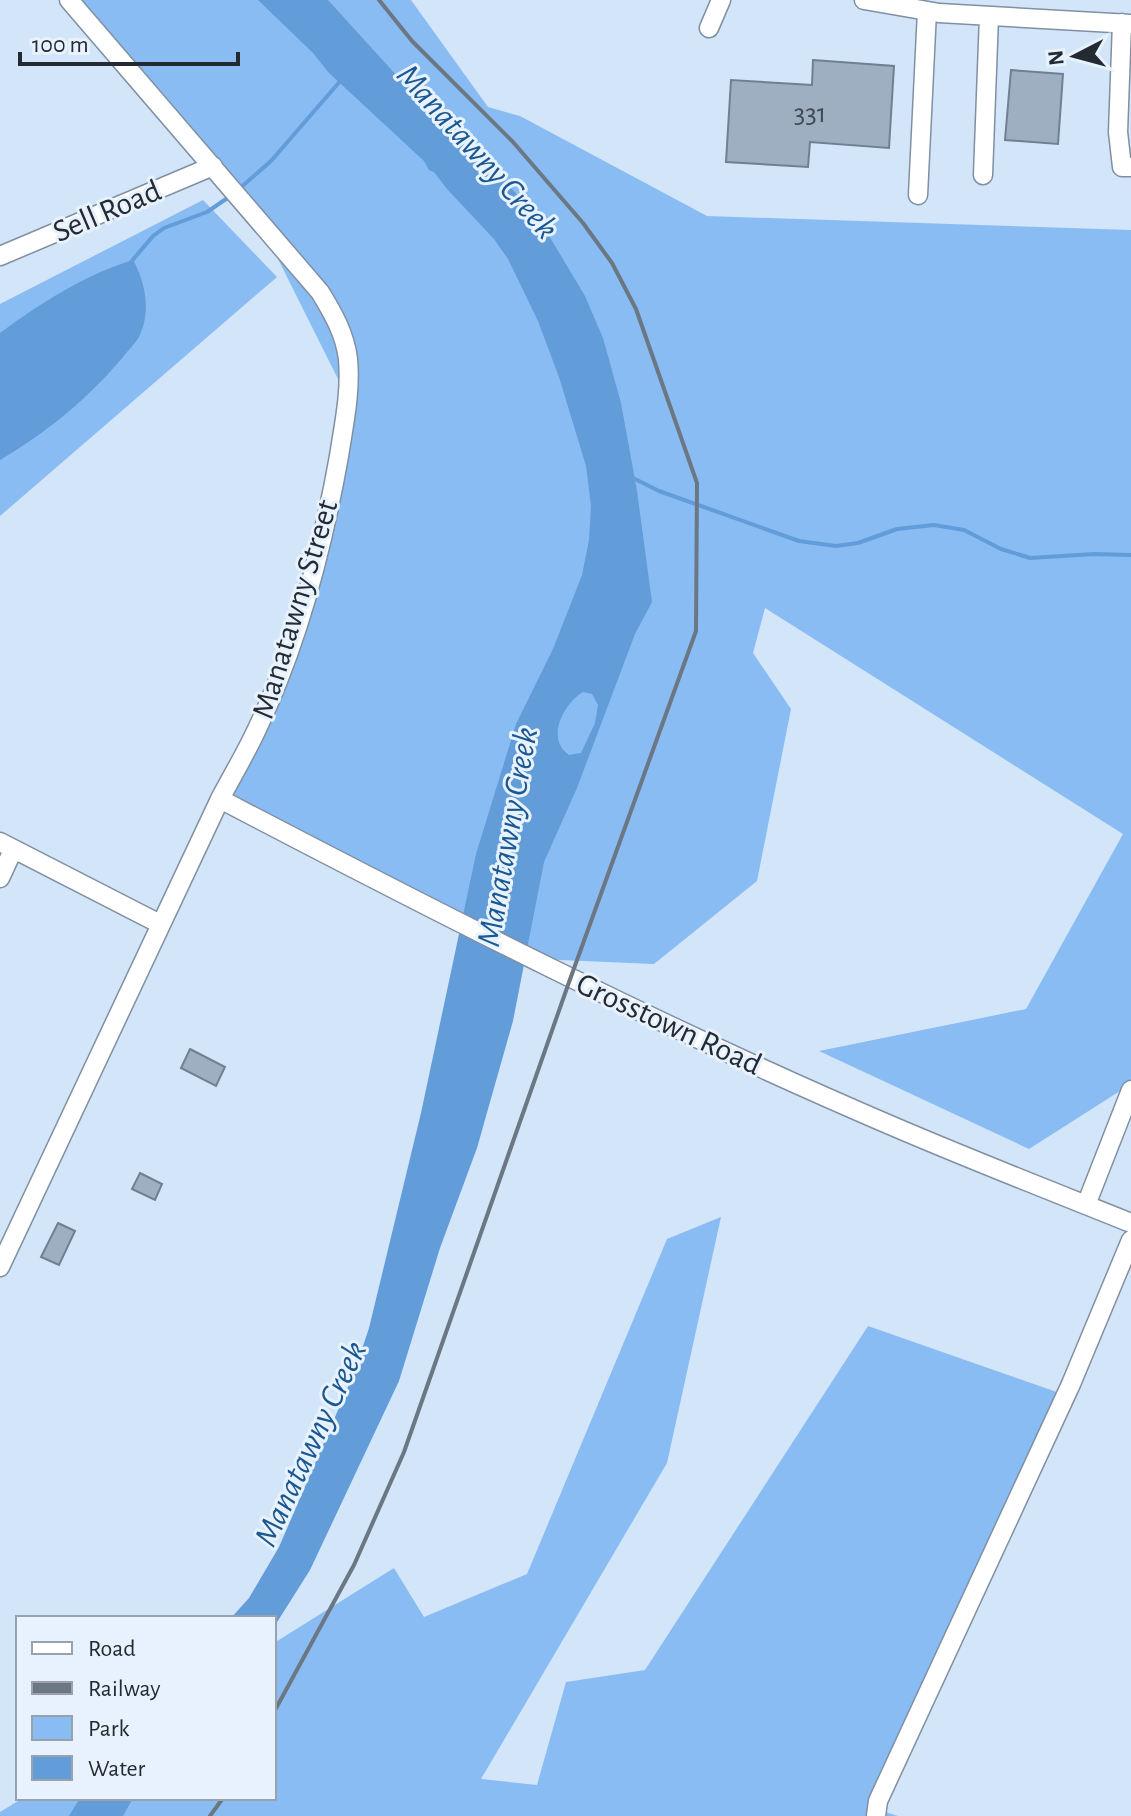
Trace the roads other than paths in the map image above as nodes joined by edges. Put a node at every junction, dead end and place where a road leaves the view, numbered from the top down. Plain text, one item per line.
1 (69, 0) edge
2 (721, 0) edge
3 (864, 0) edge
4 (916, 6) edge
5 (982, 10) edge
6 (1126, 24) edge
7 (709, 28) dead end
8 (213, 166) junction
9 (1131, 167) edge
10 (983, 175) dead end
11 (918, 195) dead end
12 (0, 256) edge
13 (220, 799) junction
14 (6, 846) edge
15 (0, 878) edge
16 (160, 924) junction
17 (1131, 1090) edge
18 (1086, 1205) junction
19 (1131, 1223) edge
20 (9, 1226) edge
21 (1131, 1240) edge
22 (2, 1264) edge
23 (876, 1816) edge

1 - 8 street, Manatawny Street
2 - 7 street
3 - 4 street
4 - 5 street
4 - 11 street
5 - 6 street
5 - 10 street
6 - 9 street
8 - 12 street, Sell Road
8 - 13 street, Manatawny Street
13 - 16 street, Manatawny Street
13 - 18 street, Grosstown Road
14 - 15 street
14 - 16 street
16 - 20 street, Manatawny Street
17 - 18 street
18 - 19 street, Grosstown Road
20 - 22 street, Manatawny Street
21 - 23 street

